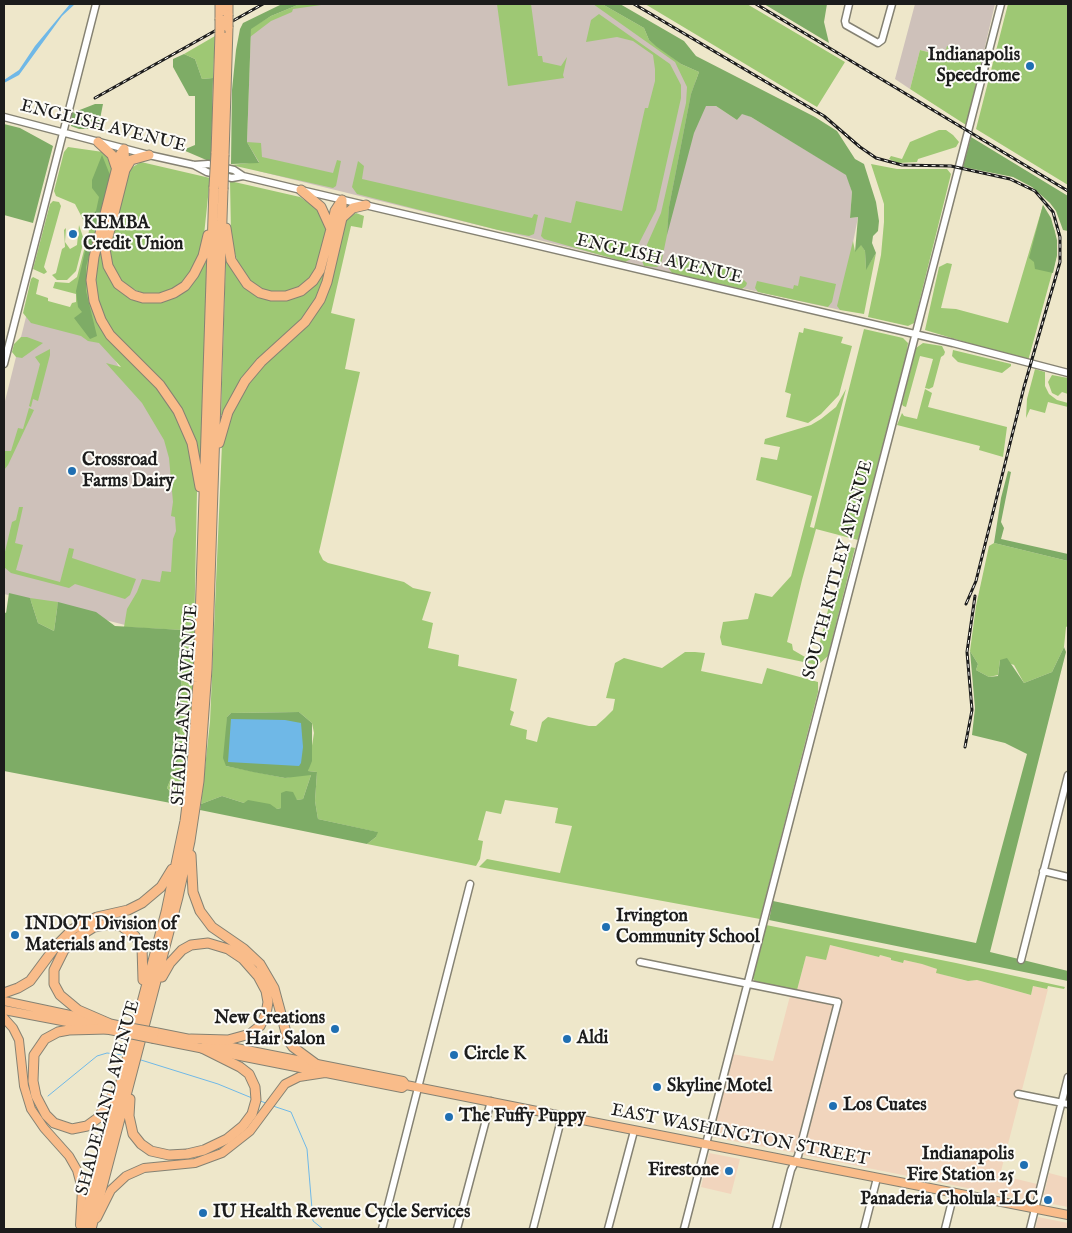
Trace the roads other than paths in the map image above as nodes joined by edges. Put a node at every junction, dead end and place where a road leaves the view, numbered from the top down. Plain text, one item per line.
1 (96, 4) edge
2 (220, 4) edge
3 (228, 4) edge
4 (849, 4) edge
5 (892, 4) edge
6 (1001, 4) edge
7 (224, 17) junction
8 (4, 118) edge
9 (64, 133) junction
10 (98, 142) junction
11 (124, 149) junction
12 (220, 154) junction
13 (148, 155) junction
14 (121, 170) junction
15 (219, 188) junction
16 (301, 190) junction
17 (222, 200) junction
18 (342, 200) junction
19 (214, 206) junction
20 (366, 206) junction
21 (342, 218) junction
22 (331, 229) junction
23 (916, 334) junction
24 (4, 364) edge
25 (1068, 373) edge
26 (214, 455) junction
27 (203, 518) junction
28 (1068, 775) edge
29 (190, 841) junction
30 (178, 855) junction
31 (1043, 871) junction
32 (1068, 877) edge
33 (470, 884) dead end
34 (1021, 960) dead end
35 (640, 962) dead end
36 (747, 984) junction
37 (4, 993) edge
38 (4, 1002) edge
39 (151, 1005) junction
40 (140, 1008) junction
41 (4, 1010) edge
42 (4, 1018) edge
43 (108, 1026) junction
44 (155, 1035) junction
45 (191, 1039) junction
46 (202, 1048) junction
47 (316, 1064) junction
48 (325, 1073) junction
49 (127, 1076) junction
50 (1068, 1077) edge
51 (406, 1085) junction
52 (419, 1088) junction
53 (1018, 1094) dead end
54 (490, 1101) junction
55 (1065, 1104) edge
56 (562, 1116) junction
57 (634, 1130) junction
58 (706, 1145) junction
59 (795, 1162) junction
60 (878, 1178) junction
61 (954, 1193) junction
62 (1035, 1208) junction
63 (1068, 1215) edge
64 (81, 1229) edge
65 (92, 1229) edge
66 (382, 1229) edge
67 (457, 1229) edge
68 (533, 1229) edge
69 (608, 1229) edge
70 (684, 1229) edge
71 (776, 1229) edge
72 (864, 1229) edge
73 (945, 1229) edge
74 (1030, 1229) edge

1 - 9 street
2 - 7 highway
3 - 7 highway
4 - 5 street
6 - 23 street, SOUTH KITLEY AVENUE
7 - 12 highway, bridge
7 - 12 highway, bridge
8 - 9 street, ENGLISH AVENUE
9 - 10 street, ENGLISH AVENUE
9 - 24 street
10 - 11 street, ENGLISH AVENUE
10 - 14 highway
11 - 13 street, ENGLISH AVENUE
11 - 14 highway
12 - 15 highway, bridge
13 - 14 highway
13 - 16 street, ENGLISH AVENUE
14 - 19 highway
14 - 27 highway
15 - 17 highway
15 - 19 highway
16 - 18 street, ENGLISH AVENUE
16 - 22 highway
17 - 22 highway
17 - 26 highway, SHADELAND AVENUE
18 - 20 street, ENGLISH AVENUE
18 - 21 highway
18 - 22 highway
19 - 27 highway, SHADELAND AVENUE
20 - 21 highway
20 - 23 street, ENGLISH AVENUE
21 - 26 highway
23 - 25 street, ENGLISH AVENUE
23 - 36 street, SOUTH KITLEY AVENUE
26 - 29 highway, SHADELAND AVENUE
27 - 30 highway, SHADELAND AVENUE
28 - 31 street
29 - 39 highway, SHADELAND AVENUE
29 - 47 highway
30 - 37 highway
30 - 40 highway, SHADELAND AVENUE
31 - 32 street
31 - 34 street
33 - 52 street
35 - 36 street
36 - 58 street, SOUTH KITLEY AVENUE
36 - 59 street
38 - 43 main road, EAST WASHINGTON STREET
39 - 45 highway
39 - 49 highway, SHADELAND AVENUE
40 - 43 highway
40 - 49 highway, SHADELAND AVENUE
41 - 43 main road, EAST WASHINGTON STREET
42 - 64 main road
43 - 44 main road, EAST WASHINGTON STREET, bridge
43 - 49 highway
44 - 45 main road, EAST WASHINGTON STREET
44 - 46 main road, EAST WASHINGTON STREET
45 - 47 main road, EAST WASHINGTON STREET
46 - 48 main road, EAST WASHINGTON STREET
46 - 49 highway
47 - 51 main road, EAST WASHINGTON STREET
48 - 51 main road, EAST WASHINGTON STREET
48 - 65 main road
49 - 64 highway, SHADELAND AVENUE
49 - 65 highway, SHADELAND AVENUE
50 - 55 street
51 - 52 main road, EAST WASHINGTON STREET
52 - 54 main road, EAST WASHINGTON STREET
52 - 66 street
53 - 55 street
54 - 56 main road, EAST WASHINGTON STREET
54 - 67 street
55 - 62 street
56 - 57 main road, EAST WASHINGTON STREET
56 - 68 street
57 - 58 main road, EAST WASHINGTON STREET
57 - 69 street
58 - 59 main road, EAST WASHINGTON STREET
58 - 70 street, SOUTH KITLEY AVENUE
59 - 60 main road, EAST WASHINGTON STREET
59 - 71 street
60 - 61 main road, EAST WASHINGTON STREET
60 - 72 street
61 - 62 main road, EAST WASHINGTON STREET
61 - 73 street
62 - 63 main road, EAST WASHINGTON STREET
62 - 74 street

